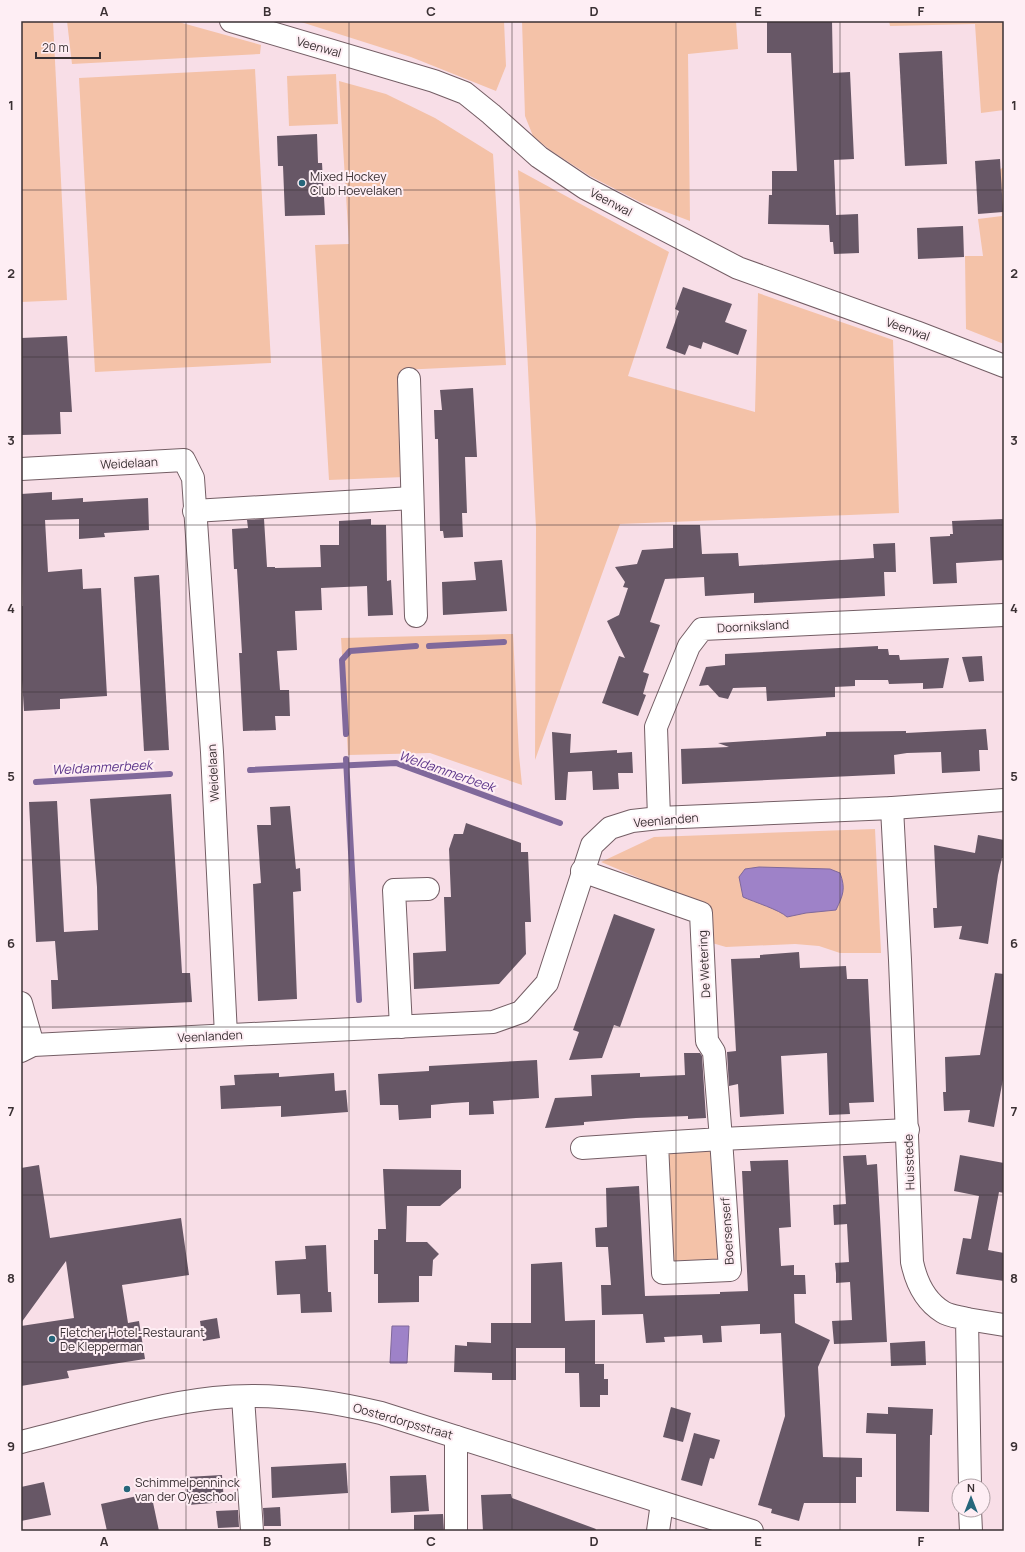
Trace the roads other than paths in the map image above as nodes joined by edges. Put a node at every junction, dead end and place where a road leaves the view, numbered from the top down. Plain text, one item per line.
1 (231, 21) edge
2 (1004, 366) edge
3 (409, 379) dead end
4 (21, 468) edge
5 (412, 498) junction
6 (194, 511) junction
7 (1004, 615) edge
8 (416, 616) dead end
9 (1004, 800) edge
10 (892, 808) junction
11 (659, 818) junction
12 (582, 871) junction
13 (428, 889) dead end
14 (21, 1003) edge
15 (401, 1027) junction
16 (226, 1035) junction
17 (27, 1048) edge
18 (908, 1130) junction
19 (721, 1139) junction
20 (657, 1143) junction
21 (582, 1148) dead end
22 (967, 1319) junction
23 (1004, 1325) edge
24 (243, 1397) junction
25 (456, 1437) junction
26 (21, 1442) edge
27 (970, 1478) edge
28 (662, 1503) junction
29 (970, 1518) edge
30 (252, 1531) edge
31 (456, 1531) edge
32 (658, 1531) edge
33 (752, 1531) edge
34 (970, 1531) edge

1 - 2 street, Veenwal
3 - 5 street
4 - 6 street, Weidelaan
5 - 6 street
5 - 8 street
6 - 16 street, Weidelaan
7 - 11 street, Doorniksland
9 - 10 street, Veenlanden
10 - 11 street, Veenlanden
10 - 18 street, Huisstede
11 - 12 street, Veenlanden
12 - 15 street, Veenlanden
12 - 19 street, De Wetering
13 - 15 street
14 - 17 street
15 - 16 street, Veenlanden
16 - 17 street, Veenlanden
18 - 19 street
18 - 22 street, Huisstede
19 - 20 street
19 - 20 street, Boersenserf
20 - 21 street
22 - 23 street, Huisstede
22 - 27 street
24 - 25 street, Oosterdorpsstraat
24 - 26 street, Oosterdorpsstraat
24 - 30 street
25 - 28 street, Oosterdorpsstraat
25 - 31 street
28 - 32 street
28 - 33 street, Oosterdorpsstraat
29 - 34 street

